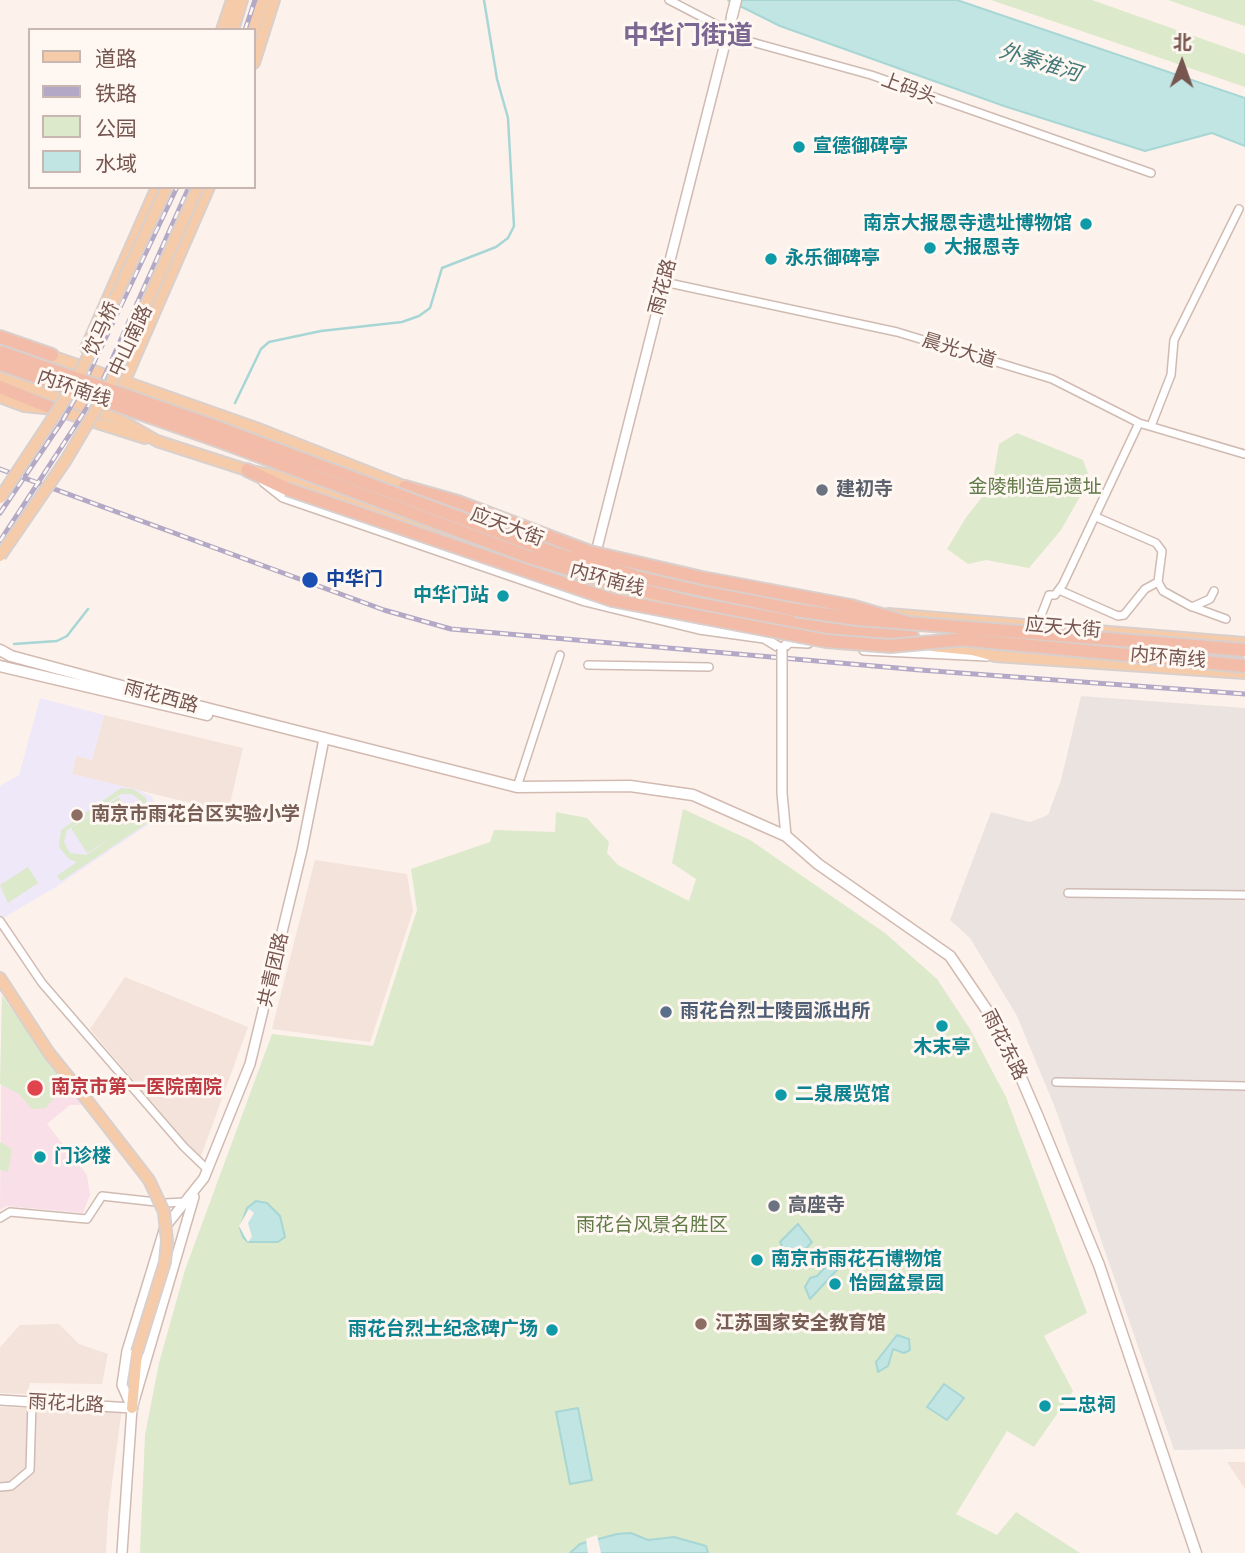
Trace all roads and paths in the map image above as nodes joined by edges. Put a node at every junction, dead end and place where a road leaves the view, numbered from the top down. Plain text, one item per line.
1 (232, 0) edge
2 (242, 0) edge
3 (263, 0) edge
4 (274, 0) edge
5 (668, 0) edge
6 (736, 0) edge
7 (732, 16) joint
8 (223, 28) edge
9 (234, 28) edge
10 (254, 28) edge
11 (727, 32) junction
12 (256, 57) edge
13 (1151, 173) dead end
14 (156, 189) edge
15 (166, 189) edge
16 (197, 189) edge
17 (208, 189) edge
18 (1239, 209) dead end
19 (664, 282) junction
20 (0, 337) edge
21 (0, 344) edge
22 (0, 352) edge
23 (52, 355) junction
24 (79, 363) junction
25 (0, 364) edge
26 (0, 377) edge
27 (125, 380) junction
28 (0, 387) edge
29 (0, 397) edge
30 (57, 403) junction
31 (1139, 423) junction
32 (1151, 426) junction
33 (1244, 454) edge
34 (247, 470) junction
35 (405, 487) junction
36 (0, 498) edge
37 (1096, 517) junction
38 (0, 555) edge
39 (594, 559) junction
40 (1158, 582) junction
41 (585, 584) junction
42 (1059, 590) junction
43 (1214, 591) dead end
44 (585, 601) junction
45 (1192, 607) junction
46 (586, 612) dead end
47 (1226, 619) dead end
48 (905, 622) junction
49 (1037, 626) junction
50 (967, 639) junction
51 (1245, 643) edge
52 (782, 649) junction
53 (0, 650) edge
54 (1245, 650) edge
55 (560, 655) dead end
56 (995, 656) junction
57 (1035, 659) junction
58 (588, 665) dead end
59 (0, 666) edge
60 (1245, 666) edge
61 (709, 667) dead end
62 (1245, 673) edge
63 (324, 739) junction
64 (517, 787) junction
65 (786, 836) junction
66 (1068, 892) dead end
67 (1245, 895) edge
68 (0, 921) edge
69 (0, 978) edge
70 (1056, 1082) dead end
71 (1245, 1086) edge
72 (208, 1170) junction
73 (195, 1192) junction
74 (188, 1201) junction
75 (0, 1218) edge
76 (0, 1400) edge
77 (32, 1402) junction
78 (132, 1408) junction
79 (0, 1486) edge
80 (122, 1553) edge
81 (1196, 1553) edge

1 - 8 main road
2 - 9 main road
3 - 10 main road
4 - 12 main road
5 - 11 street, 上码头
6 - 7 main road
7 - 11 street, 雨花路
11 - 13 street, 上码头
11 - 19 street, 雨花路
14 - 24 main road
15 - 36 main road, 饮马桥, bridge
16 - 38 main road, 中山南路, bridge
17 - 27 main road
18 - 32 street
19 - 31 street, 晨光大道
19 - 39 street, 雨花路
20 - 23 highway
21 - 23 main road, 应天大街
22 - 48 highway, 内环南线, bridge
23 - 24 main road, 应天大街
24 - 27 main road, 应天大街
24 - 30 main road
25 - 50 highway, 内环南线, bridge
26 - 30 main road
27 - 35 main road, 应天大街
28 - 30 highway
29 - 30 main road, 应天大街
30 - 34 main road, 应天大街
31 - 32 street, 晨光大道
31 - 37 street
32 - 33 street, 晨光大道
34 - 41 main road, 应天大街
34 - 44 street, 应天大街
34 - 50 highway, bridge
35 - 39 main road, 应天大街
35 - 48 highway, bridge
37 - 40 street
37 - 42 street
39 - 41 street, 雨花路
39 - 49 main road, 应天大街
40 - 42 street
40 - 45 street
41 - 44 street, 雨花路
41 - 56 main road, 应天大街
42 - 49 street
43 - 45 street
44 - 46 street, 雨花路
44 - 52 street, 应天大街
45 - 47 street
48 - 54 highway, 内环南线, bridge
49 - 51 main road, 应天大街
49 - 57 main road
50 - 60 highway, 内环南线, bridge
52 - 56 street, 应天大街
52 - 65 street, bridge
53 - 63 main road, 雨花西路
55 - 64 street
56 - 57 main road, 应天大街
57 - 62 main road, 应天大街
58 - 61 street
59 - 63 main road, 雨花西路
63 - 64 main road, 雨花西路
63 - 72 street, 共青团路
64 - 65 main road, 雨花东路
65 - 81 main road, 雨花东路
66 - 67 street
68 - 72 street
69 - 78 main road, bridge
70 - 71 street
72 - 73 street, 共青团路
73 - 74 street, 共青团路
73 - 78 street, 共青团路
74 - 75 street
74 - 78 street, 共青团路
76 - 77 street, 雨花北路
77 - 78 street, 雨花北路
77 - 79 street
78 - 80 street, 共青团路

